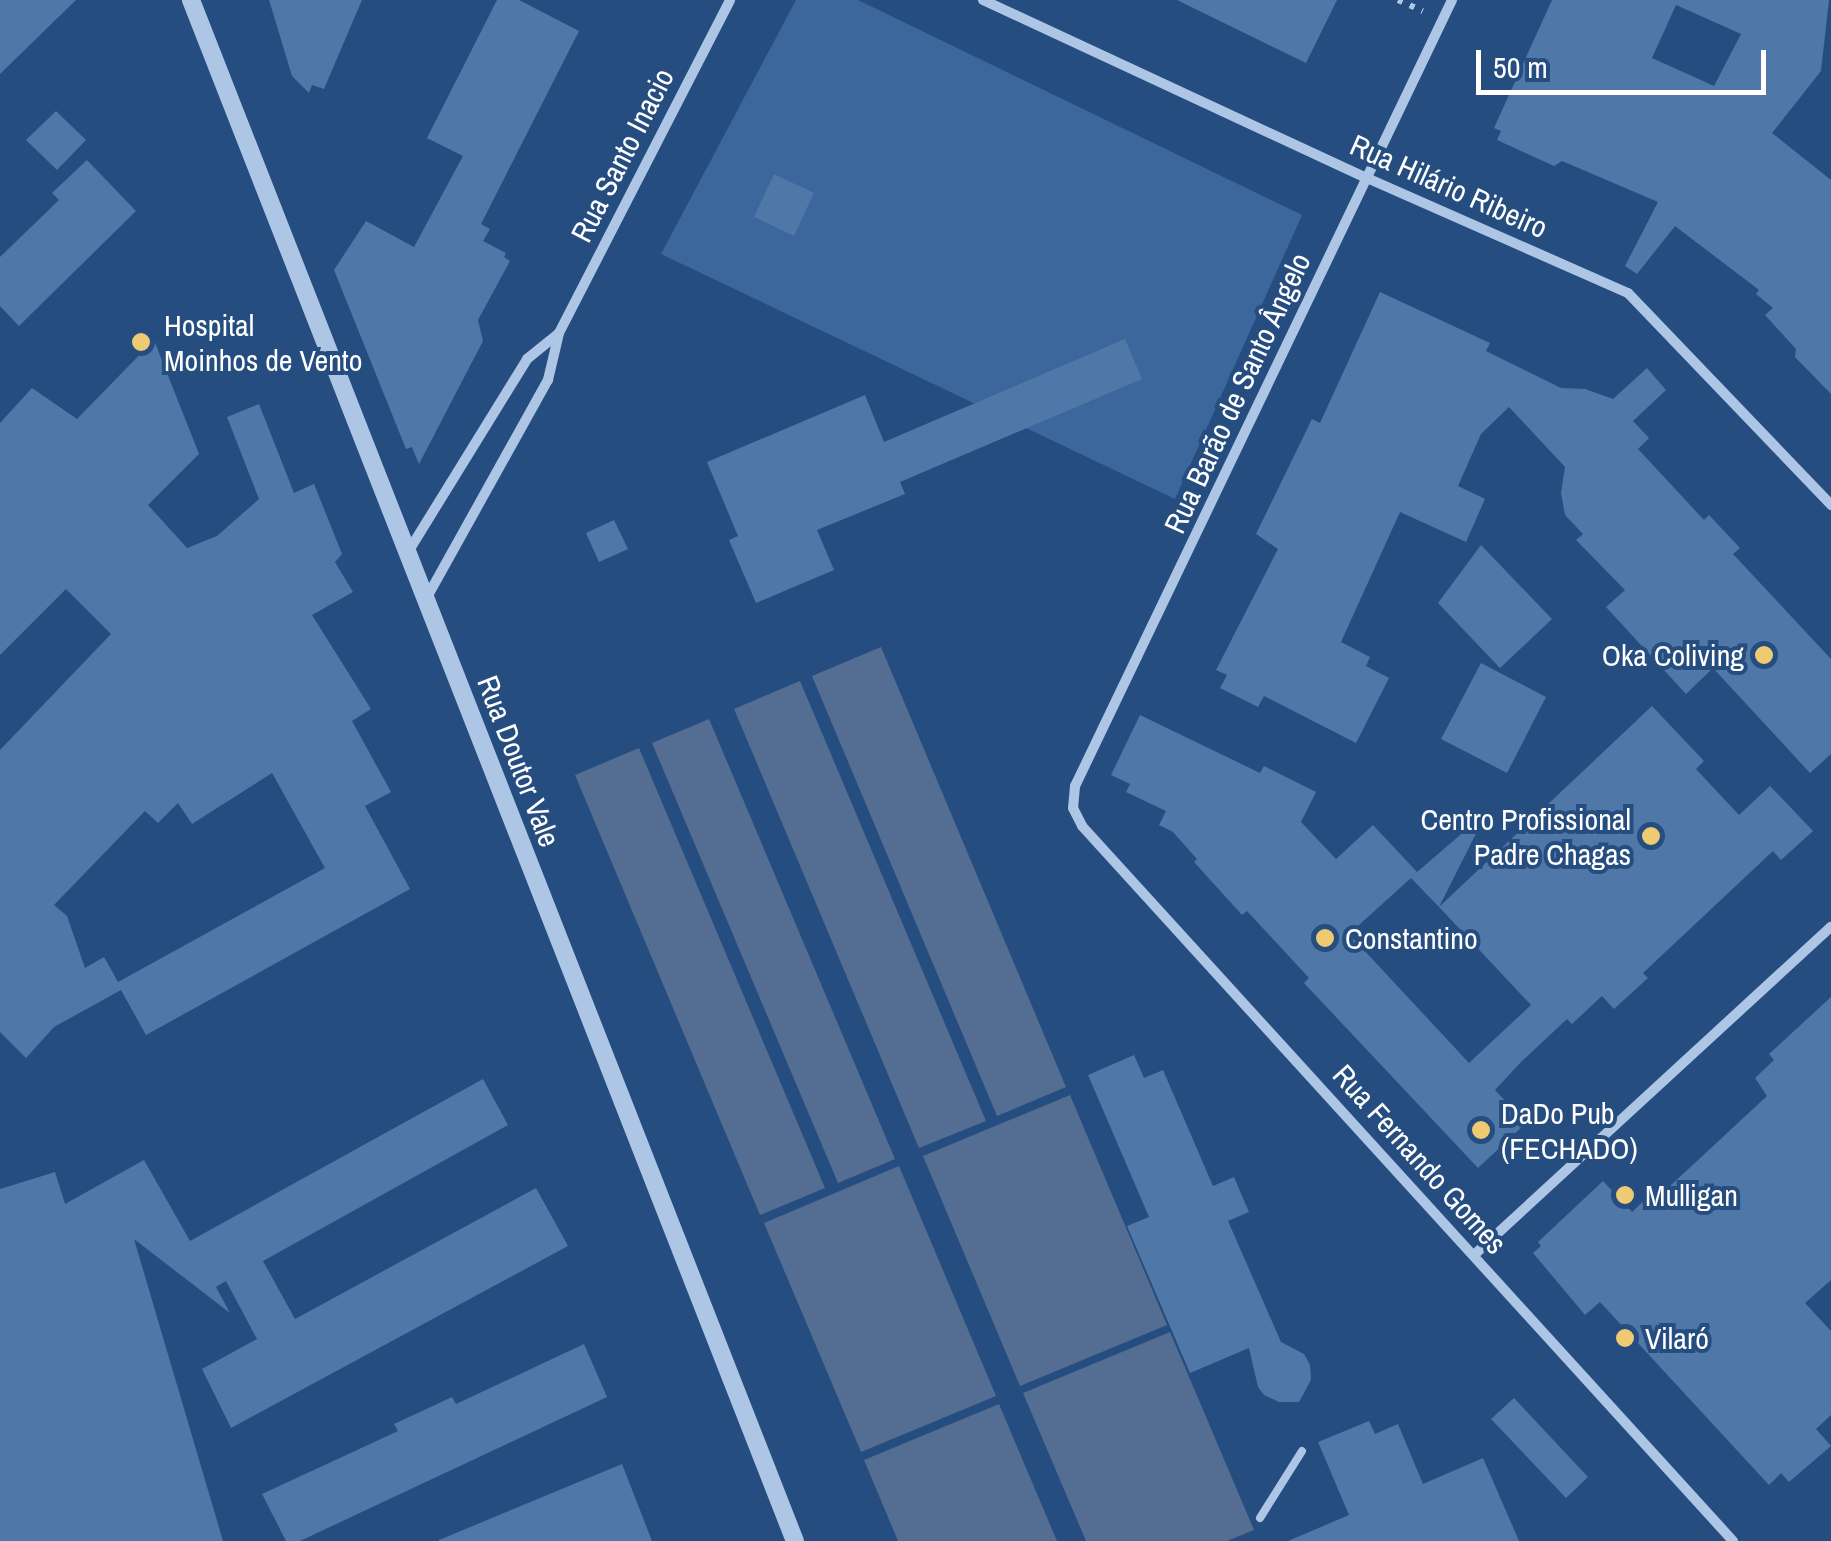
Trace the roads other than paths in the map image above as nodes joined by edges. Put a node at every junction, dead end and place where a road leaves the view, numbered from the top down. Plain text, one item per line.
1 (192, 0) edge
2 (730, 0) edge
3 (983, 0) edge
4 (1452, 0) edge
5 (1367, 178) junction
6 (559, 334) junction
7 (1831, 505) edge
8 (408, 552) junction
9 (426, 599) junction
10 (1072, 808) joint
11 (1831, 927) edge
12 (1474, 1255) junction
13 (1302, 1451) dead end
14 (1260, 1518) dead end
15 (795, 1541) edge
16 (1733, 1541) edge

1 - 8 street, Rua Doutor Vale
2 - 6 street, Rua Santo Inacio
3 - 5 street, Rua Hilário Ribeiro
4 - 5 street, Rua Barão de Santo Ângelo
5 - 7 street, Rua Hilário Ribeiro
5 - 10 street, Rua Barão de Santo Ângelo
6 - 8 street, Rua Santo Inacio
6 - 9 street, Rua Santo Inacio
8 - 9 street, Rua Doutor Vale
9 - 15 street, Rua Doutor Vale
10 - 12 street, Rua Fernando Gomes
11 - 12 street
12 - 16 street, Rua Fernando Gomes
13 - 14 lane

